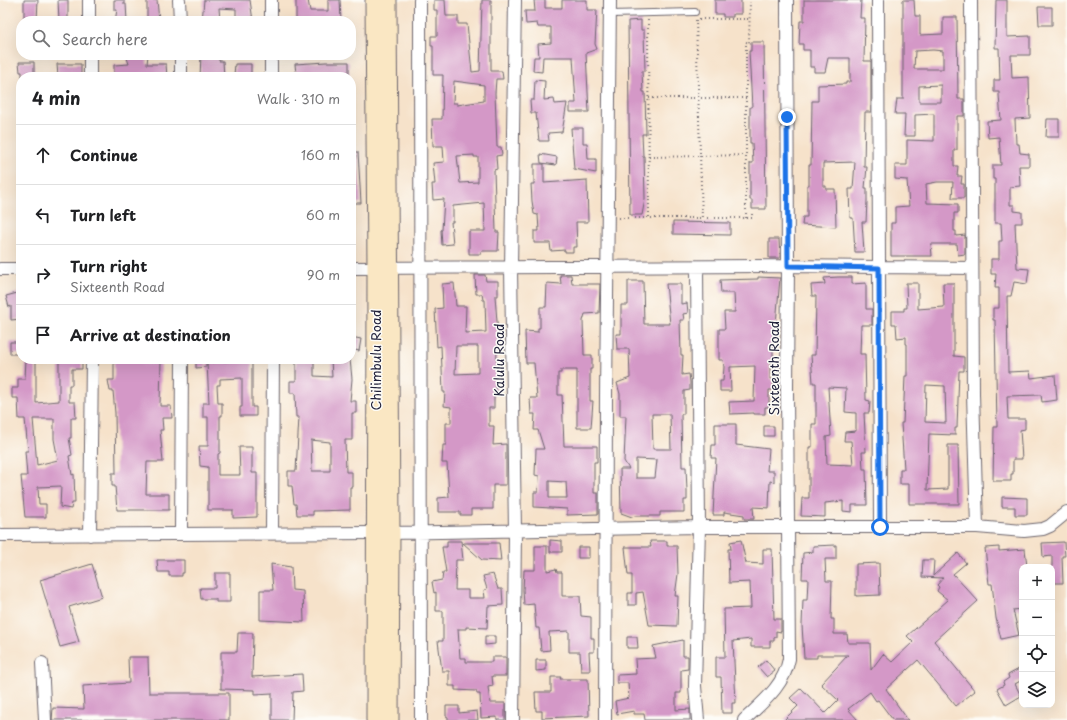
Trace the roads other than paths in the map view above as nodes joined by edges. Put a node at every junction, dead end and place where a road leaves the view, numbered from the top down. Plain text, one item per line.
1 (89, 0) edge
2 (179, 0) edge
3 (271, 0) edge
4 (374, 0) edge
5 (388, 0) edge
6 (420, 0) edge
7 (515, 0) edge
8 (610, 0) edge
9 (787, 0) edge
10 (878, 0) edge
11 (971, 0) edge
12 (695, 12) road end
13 (610, 14) junction
14 (89, 16) edge
15 (180, 16) edge
16 (271, 16) edge
17 (90, 60) edge
18 (181, 60) edge
19 (271, 60) edge
20 (90, 72) edge
21 (181, 72) edge
22 (271, 72) edge
23 (607, 266) junction
24 (788, 266) junction
25 (383, 267) junction
26 (421, 267) junction
27 (697, 267) junction
28 (356, 268) edge
29 (511, 268) junction
30 (879, 268) junction
31 (972, 268) junction
32 (0, 269) edge
33 (16, 269) edge
34 (92, 364) edge
35 (182, 364) edge
36 (273, 364) edge
37 (1067, 512) edge
38 (699, 527) junction
39 (880, 527) junction
40 (977, 527) junction
41 (787, 528) junction
42 (605, 530) junction
43 (515, 531) junction
44 (421, 532) junction
45 (272, 533) junction
46 (382, 533) junction
47 (181, 534) junction
48 (0, 535) edge
49 (90, 535) junction
50 (42, 663) dead end
51 (45, 720) edge
52 (375, 720) edge
53 (390, 720) edge
54 (421, 720) edge
55 (513, 720) edge
56 (605, 720) edge
57 (698, 720) edge
58 (744, 720) edge

1 - 14 street
2 - 15 street
3 - 16 street
4 - 25 main road, Chilimbulu Road
5 - 25 main road, Chilimbulu Road
6 - 26 street
7 - 29 street, Kalulu Road
8 - 13 street
9 - 24 street, Sixteenth Road
10 - 30 street
11 - 31 street
12 - 13 lane
13 - 23 street
17 - 20 street
18 - 21 street
19 - 22 street
23 - 27 street
23 - 29 street
23 - 42 street
24 - 27 street
24 - 30 street
24 - 41 street, Sixteenth Road
25 - 26 street
25 - 28 street
25 - 46 main road, Chilimbulu Road
26 - 29 street
26 - 44 street
27 - 38 street
29 - 43 street, Kalulu Road
30 - 31 street
30 - 39 street
31 - 40 street
32 - 33 street
34 - 49 street
35 - 47 street
36 - 45 street
37 - 40 street
38 - 41 street
38 - 42 street
38 - 57 street
39 - 40 street
39 - 41 street
41 - 58 street, Sixteenth Road
42 - 43 street
42 - 56 street
43 - 44 street
43 - 55 street, Kalulu Road
44 - 46 street
44 - 54 street
45 - 46 street
45 - 47 street
46 - 52 main road, Chilimbulu Road
46 - 53 main road, Chilimbulu Road
47 - 49 street
48 - 49 street
50 - 51 street

